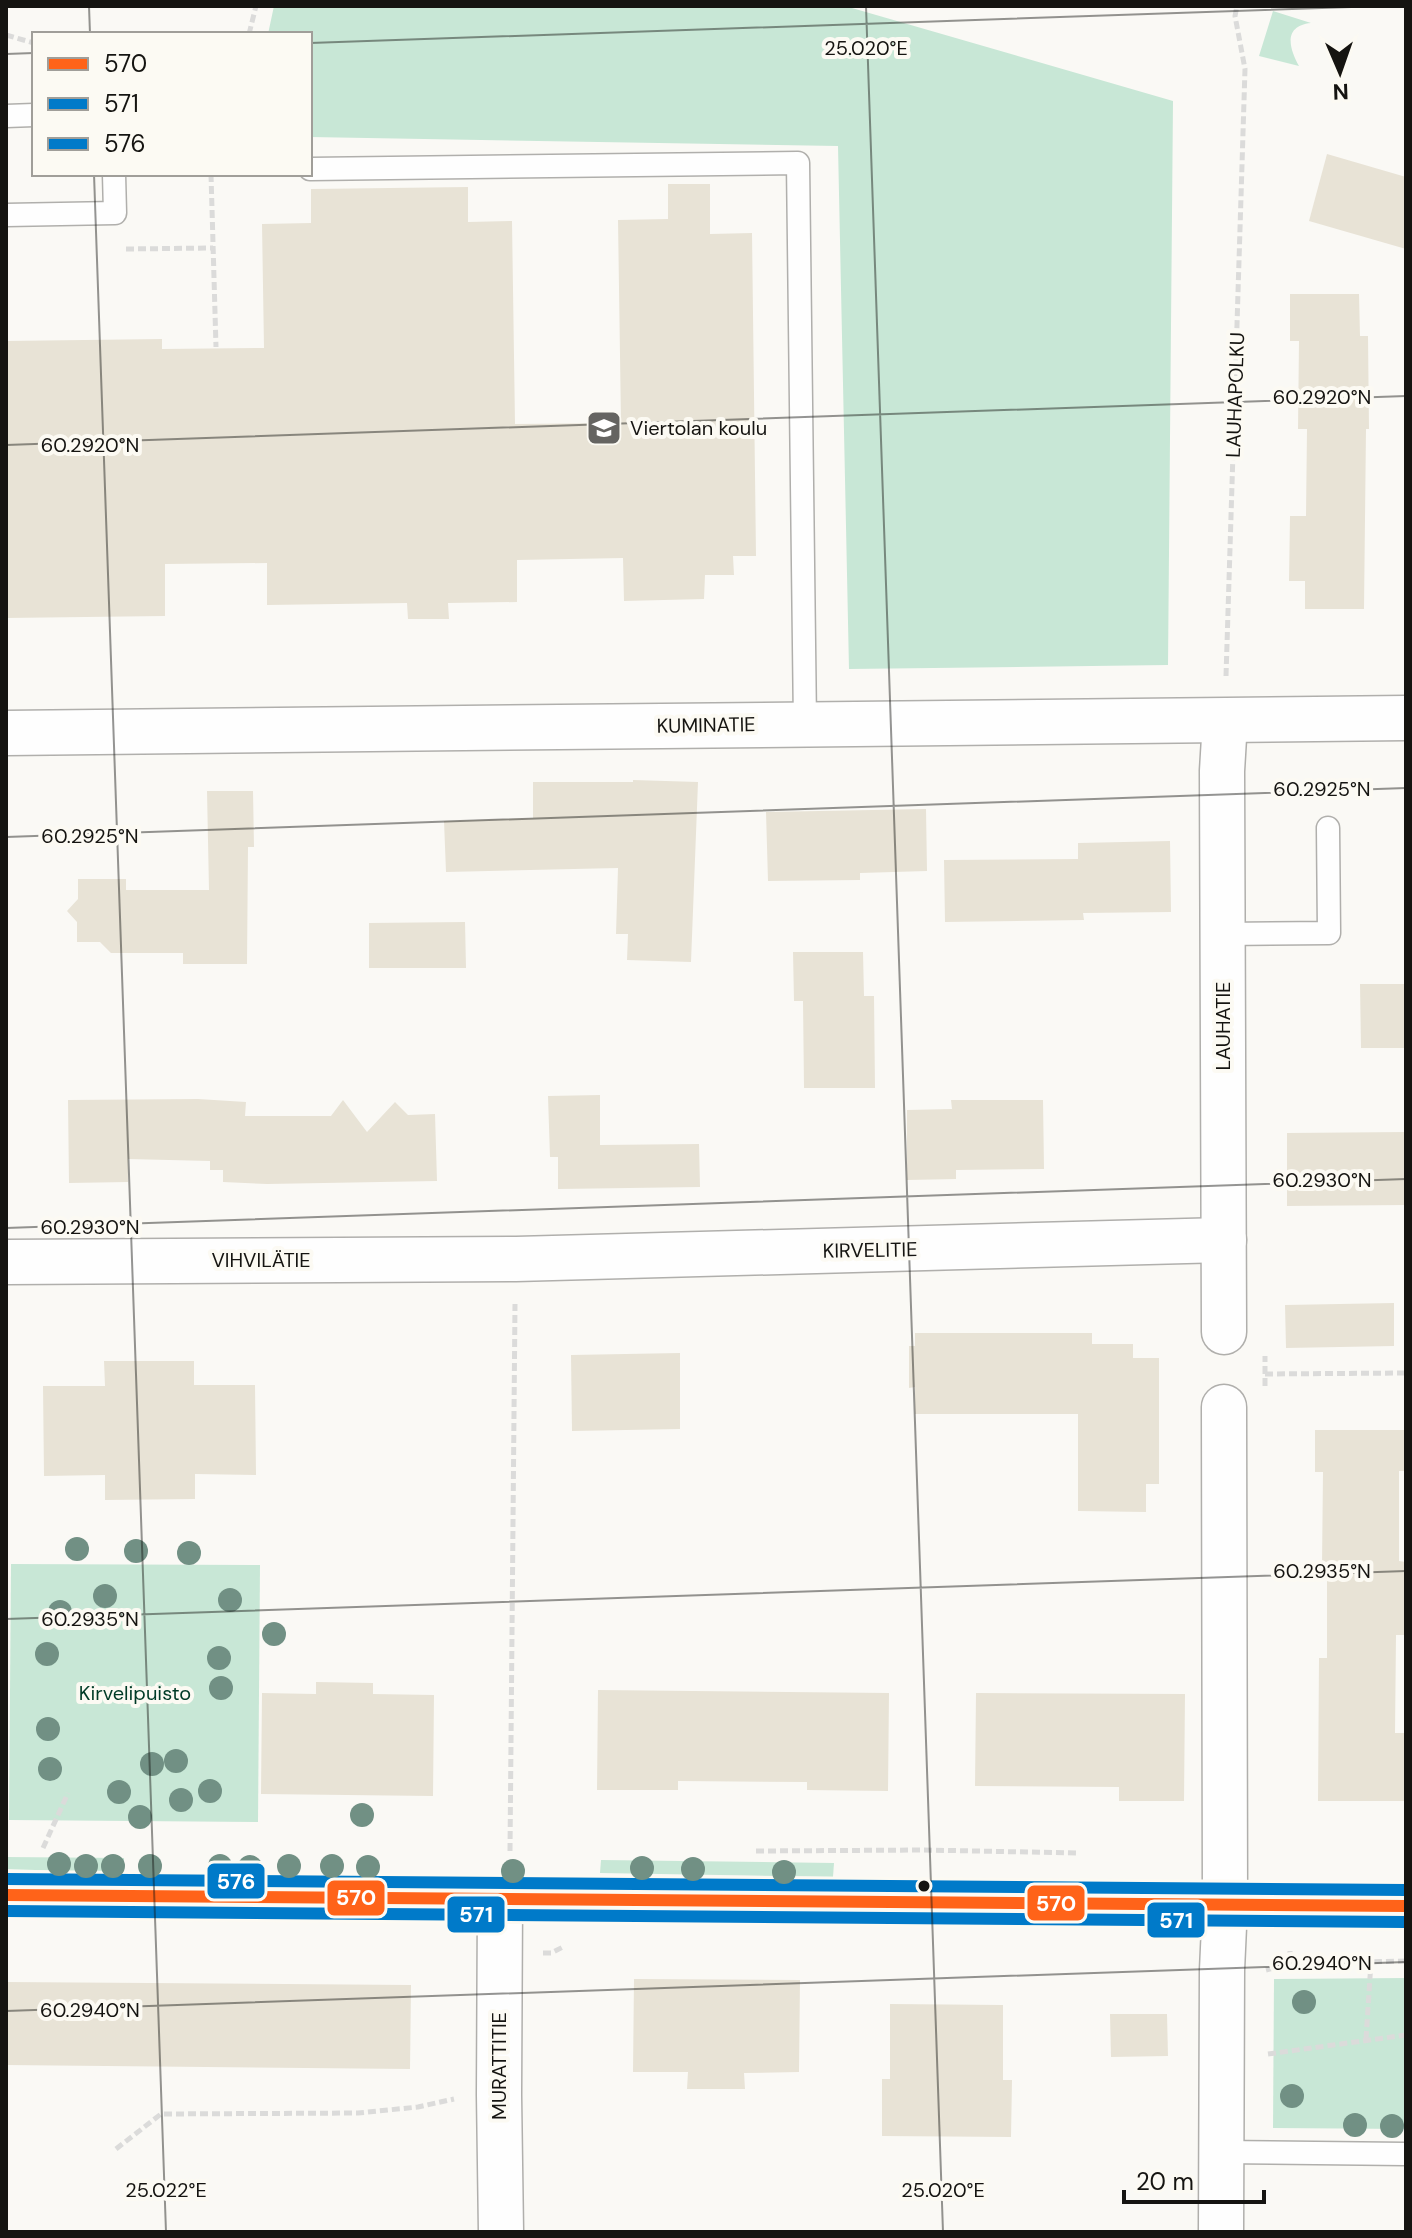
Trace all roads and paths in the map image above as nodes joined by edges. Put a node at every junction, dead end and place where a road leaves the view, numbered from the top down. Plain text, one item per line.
1 (256, 6) edge
2 (1237, 6) edge
3 (250, 32) edge
4 (6, 35) edge
5 (32, 42) edge
6 (32, 115) edge
7 (6, 116) edge
8 (312, 169) edge
9 (114, 176) edge
10 (211, 176) edge
11 (6, 215) edge
12 (216, 347) dead end
13 (1406, 718) edge
14 (1225, 721) junction
15 (805, 724) junction
16 (6, 733) edge
17 (1328, 828) dead end
18 (1223, 934) junction
19 (1224, 1240) junction
20 (516, 1259) junction
21 (6, 1262) edge
22 (1224, 1332) dead end
23 (1406, 1373) edge
24 (1265, 1374) dead end
25 (1224, 1407) dead end
26 (68, 1793) dead end
27 (43, 1848) dead end
28 (510, 1851) dead end
29 (6, 1895) edge
30 (500, 1900) junction
31 (1225, 1905) junction
32 (1406, 1906) edge
33 (1406, 1961) edge
34 (1371, 1962) junction
35 (1290, 1964) dead end
36 (1406, 2035) edge
37 (1366, 2039) junction
38 (1259, 2055) dead end
39 (499, 2095) junction
40 (116, 2149) dead end
41 (1221, 2152) junction
42 (1406, 2154) edge
43 (501, 2232) edge
44 (1221, 2232) edge

1 - 3 path
2 - 14 path, LAUHAPOLKU
4 - 5 path
6 - 7 lane
8 - 15 lane
9 - 11 lane
10 - 12 path
13 - 14 street, KUMINATIE
14 - 15 street, KUMINATIE
14 - 18 street, LAUHATIE
15 - 16 street, KUMINATIE
17 - 18 lane
18 - 19 street, LAUHATIE
19 - 20 street, KIRVELITIE
19 - 22 street, LAUHATIE
20 - 21 street, VIHVILÄTIE
20 - 28 path
23 - 24 path
25 - 31 street
26 - 27 path
29 - 30 street
30 - 31 street
30 - 39 street, MURATTITIE
31 - 32 street
31 - 41 street
33 - 34 path
34 - 35 path
34 - 37 path
36 - 37 path
37 - 38 path
39 - 40 path
39 - 43 street, MURATTITIE
41 - 42 lane
41 - 44 street

